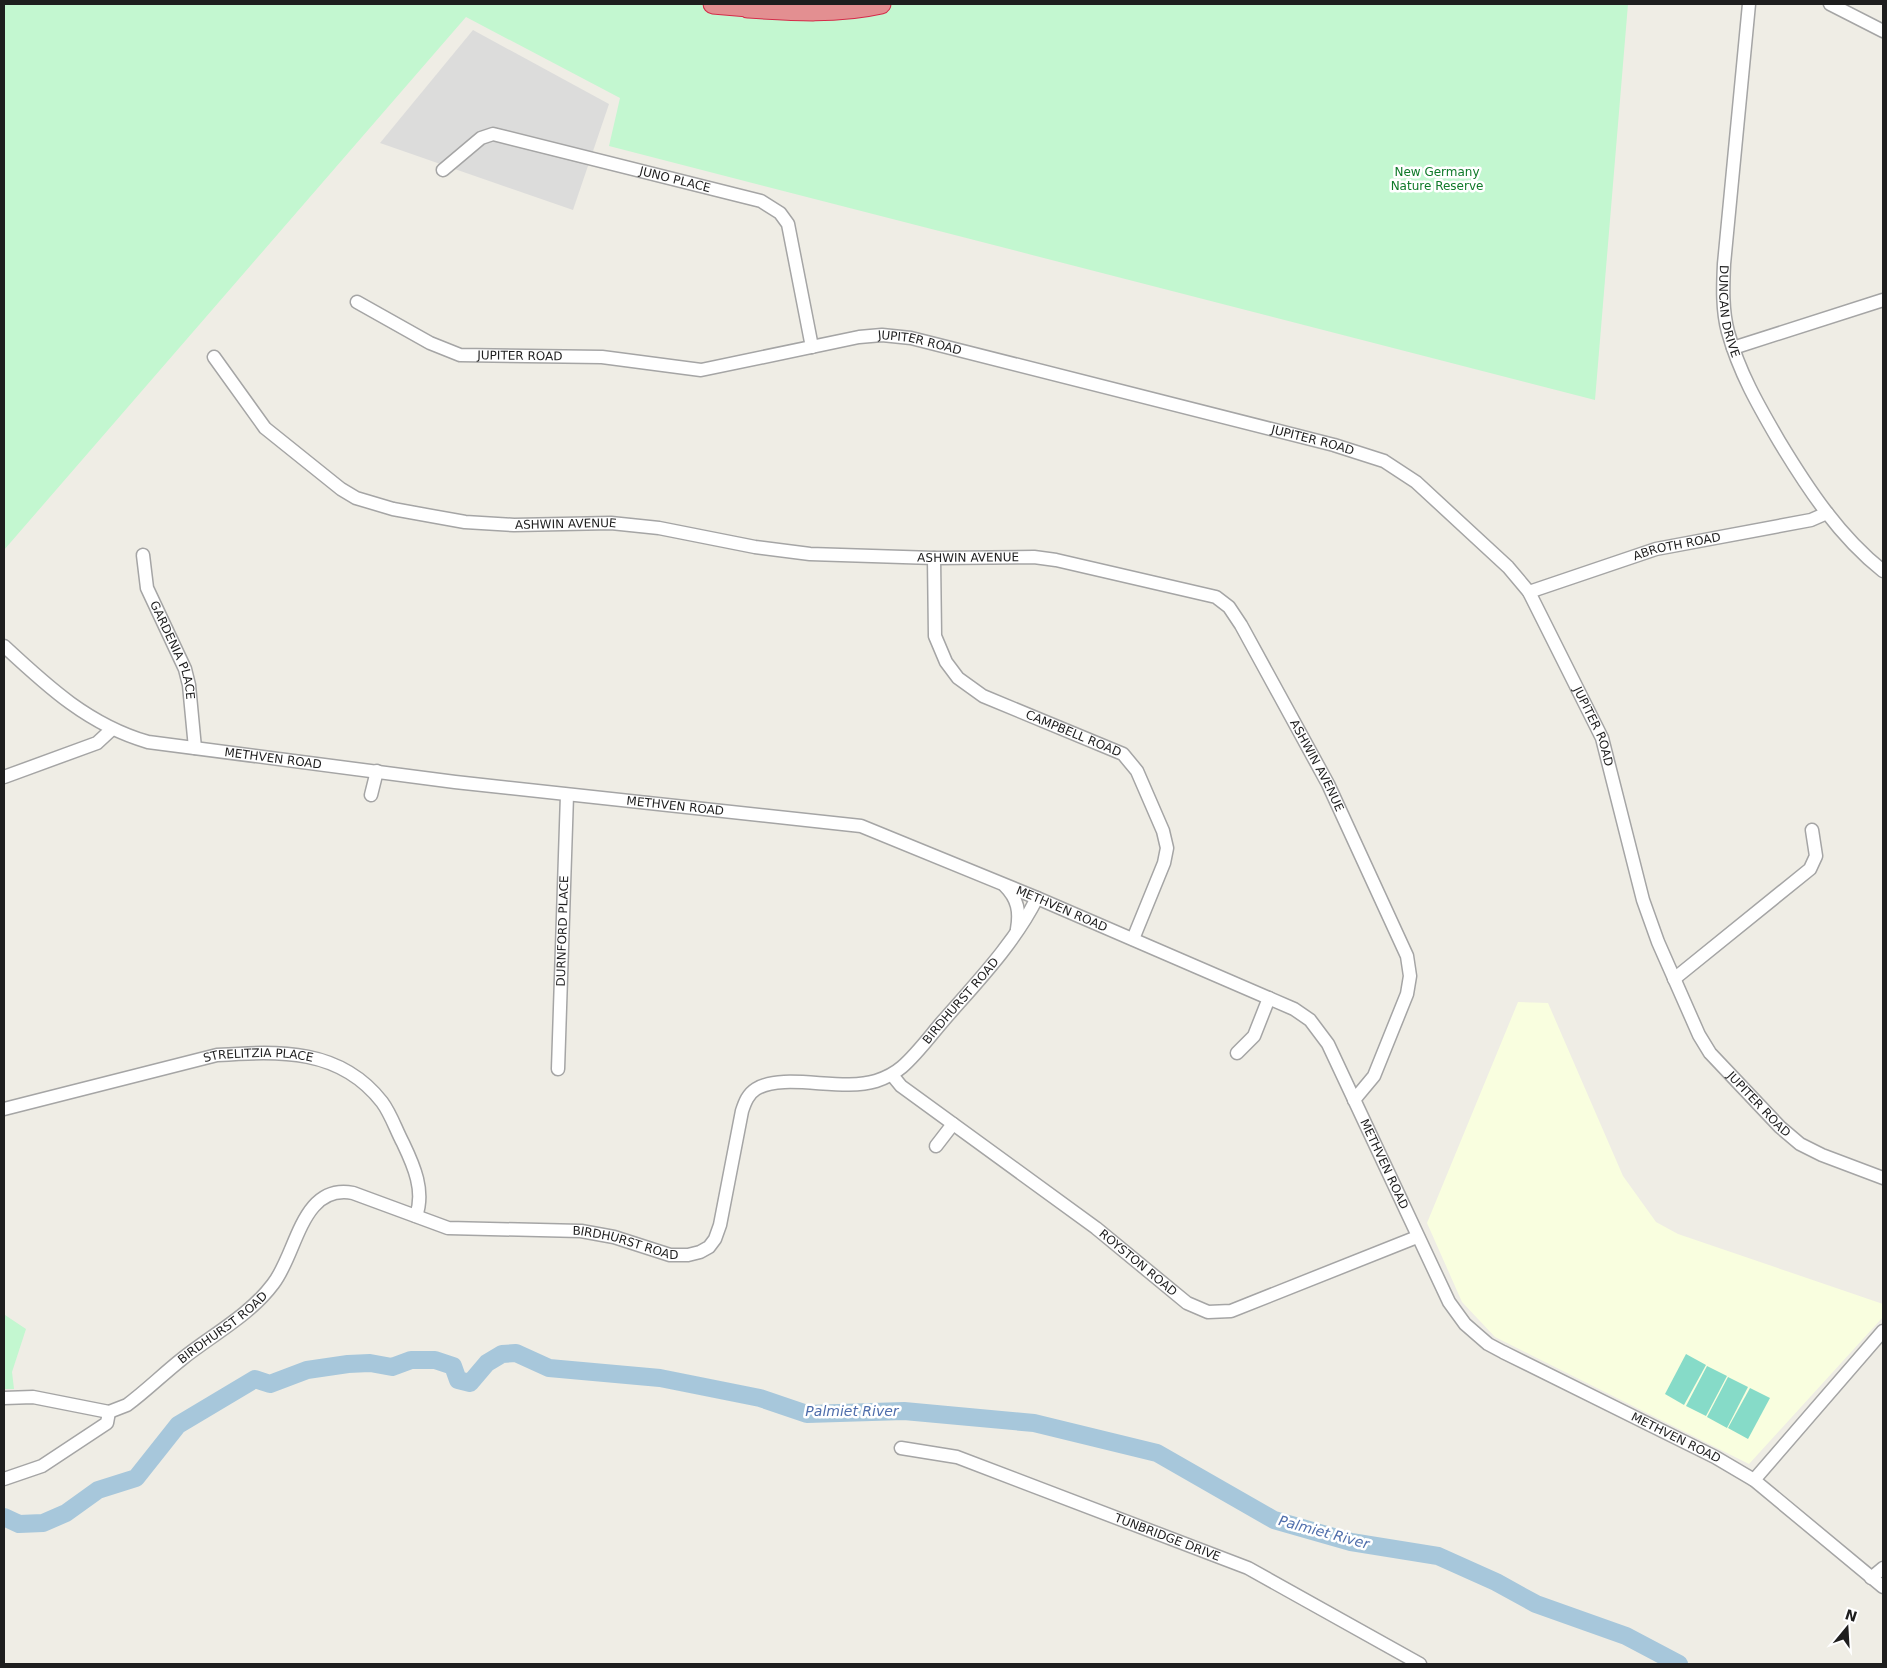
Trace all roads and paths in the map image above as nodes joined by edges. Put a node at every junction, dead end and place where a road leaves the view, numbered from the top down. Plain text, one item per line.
1 (713, 4) edge
2 (824, 4) edge
3 (881, 4) edge
4 (1749, 4) edge
5 (1830, 4) edge
6 (748, 8) junction
7 (1883, 31) edge
8 (443, 170) dead end
9 (1883, 300) edge
10 (357, 302) dead end
11 (812, 347) junction
12 (1733, 348) junction
13 (214, 356) dead end
14 (1827, 513) junction
15 (142, 555) dead end
16 (934, 558) junction
17 (1883, 571) edge
18 (1529, 592) junction
19 (4, 646) edge
20 (111, 730) junction
21 (194, 748) junction
22 (378, 771) junction
23 (4, 778) edge
24 (371, 795) dead end
25 (567, 795) junction
26 (1812, 830) dead end
27 (1004, 885) junction
28 (1037, 898) junction
29 (1017, 932) junction
30 (1133, 939) junction
31 (1674, 978) junction
32 (1270, 998) junction
33 (1237, 1053) dead end
34 (558, 1069) dead end
35 (892, 1075) junction
36 (1354, 1100) junction
37 (4, 1109) edge
38 (953, 1124) junction
39 (936, 1146) dead end
40 (1883, 1178) edge
41 (416, 1216) junction
42 (1417, 1237) junction
43 (1883, 1331) edge
44 (4, 1398) edge
45 (109, 1412) junction
46 (901, 1448) dead end
47 (4, 1479) edge
48 (1754, 1480) junction
49 (1883, 1568) edge
50 (1871, 1578) junction
51 (1883, 1587) edge
52 (1420, 1664) edge

1 - 6 highway
2 - 6 highway
3 - 6 highway
4 - 12 street, DUNCAN DRIVE
5 - 7 street
8 - 11 street, JUNO PLACE
9 - 12 street
10 - 11 street, JUPITER ROAD
11 - 18 street, JUPITER ROAD
12 - 14 street, DUNCAN DRIVE
13 - 16 street, ASHWIN AVENUE
14 - 17 street, DUNCAN DRIVE
14 - 18 street, ABROTH ROAD
15 - 21 street, GARDENIA PLACE
16 - 30 street, CAMPBELL ROAD
16 - 36 street, ASHWIN AVENUE
18 - 31 street, JUPITER ROAD
19 - 20 street, METHVEN ROAD
20 - 21 street, METHVEN ROAD
20 - 23 street
21 - 22 street, METHVEN ROAD
22 - 24 street
22 - 25 street, METHVEN ROAD
25 - 27 street, METHVEN ROAD
25 - 34 street, DURNFORD PLACE
26 - 31 street
27 - 28 street, METHVEN ROAD
27 - 29 street
28 - 29 street, BIRDHURST ROAD
28 - 30 street, METHVEN ROAD
29 - 35 street, BIRDHURST ROAD
30 - 32 street, METHVEN ROAD
31 - 40 street, JUPITER ROAD
32 - 33 street
32 - 36 street, METHVEN ROAD
35 - 38 street, ROYSTON ROAD
35 - 41 street, BIRDHURST ROAD
36 - 42 street, METHVEN ROAD
37 - 41 street, STRELITZIA PLACE
38 - 39 street
38 - 42 street, ROYSTON ROAD
41 - 45 street, BIRDHURST ROAD
42 - 48 street, METHVEN ROAD
43 - 48 street
44 - 45 street
45 - 47 street, BIRDHURST ROAD
46 - 52 street, TUNBRIDGE DRIVE
48 - 50 street, METHVEN ROAD
49 - 50 street
50 - 51 street, METHVEN ROAD

